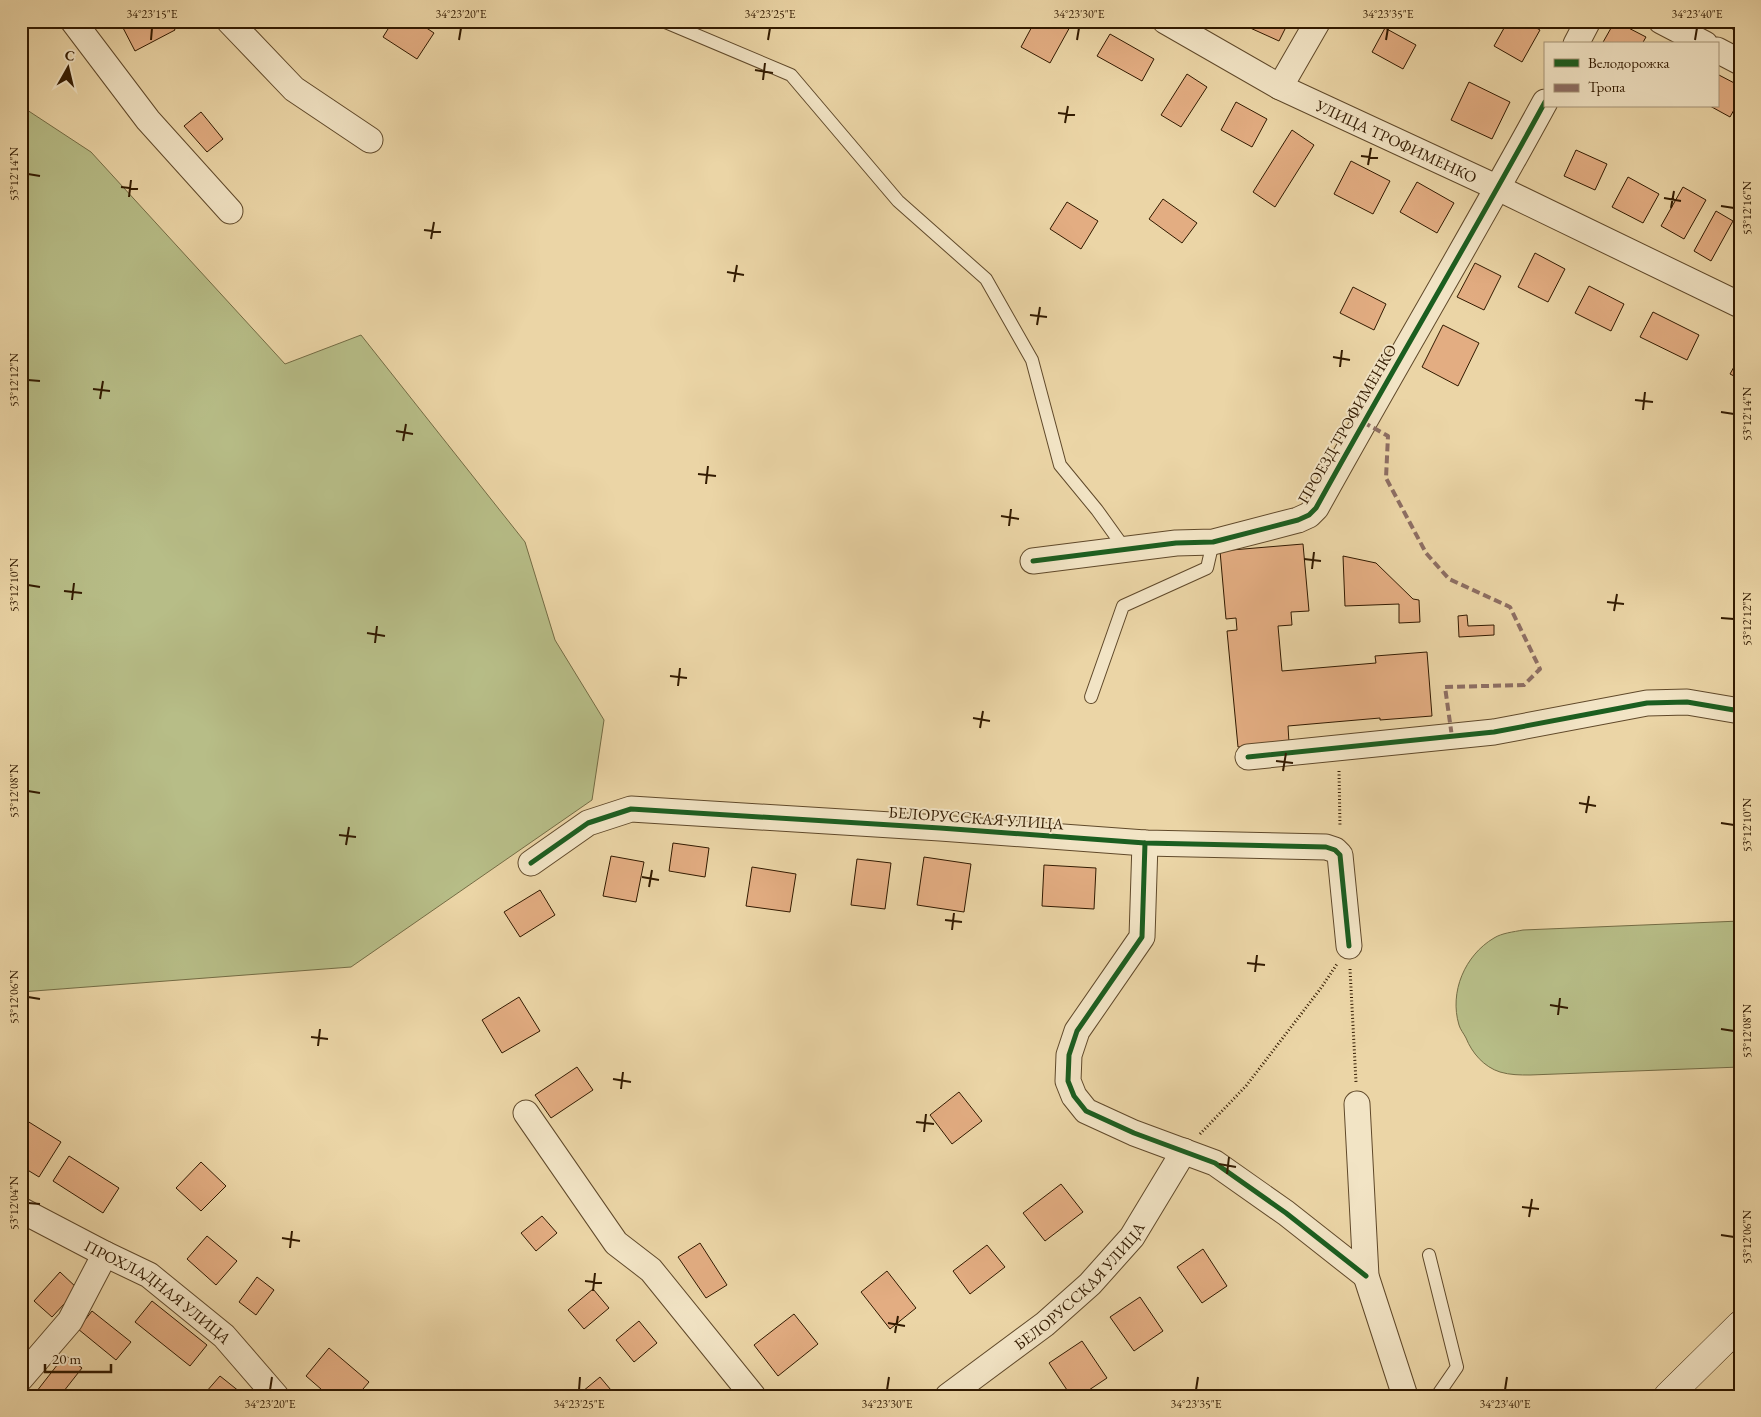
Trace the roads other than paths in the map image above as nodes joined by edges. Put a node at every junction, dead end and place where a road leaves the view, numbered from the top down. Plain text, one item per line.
1 (73, 21) edge
2 (229, 21) edge
3 (663, 21) edge
4 (1165, 21) edge
5 (1318, 21) edge
6 (1588, 21) edge
7 (1661, 21) edge
8 (1577, 42) edge
9 (1701, 42) edge
10 (1718, 51) edge
11 (1740, 62) edge
12 (1280, 86) junction
13 (1544, 104) edge
14 (370, 140) dead end
15 (1498, 188) junction
16 (230, 211) dead end
17 (1740, 305) edge
18 (1213, 542) junction
19 (1125, 549) junction
20 (1033, 561) dead end
21 (1091, 696) dead end
22 (1740, 711) edge
23 (1248, 757) dead end
24 (1145, 843) junction
25 (531, 863) dead end
26 (1349, 946) road end
27 (1357, 1104) road end
28 (526, 1113) dead end
29 (1184, 1151) junction
30 (21, 1210) edge
31 (104, 1254) junction
32 (1429, 1255) dead end
33 (1366, 1276) junction
34 (1740, 1325) edge
35 (21, 1378) edge
36 (276, 1396) edge
37 (753, 1396) edge
38 (948, 1396) edge
39 (1405, 1396) edge
40 (1437, 1396) edge
41 (1668, 1396) edge

1 - 16 street
2 - 14 street
3 - 19 lane
4 - 12 street, УЛИЦА ТРОФИМЕНКО
5 - 12 street
6 - 8 street
7 - 9 street
10 - 11 street
12 - 15 street, УЛИЦА ТРОФИМЕНКО
13 - 15 street, ПРОЕЗД ТРОФИМЕНКО
15 - 17 street, УЛИЦА ТРОФИМЕНКО
15 - 18 street, ПРОЕЗД ТРОФИМЕНКО
18 - 19 street, ПРОЕЗД ТРОФИМЕНКО
18 - 21 lane
19 - 20 street, ПРОЕЗД ТРОФИМЕНКО
22 - 23 street
24 - 25 street, БЕЛОРУССКАЯ УЛИЦА
24 - 26 street, БЕЛОРУССКАЯ УЛИЦА
24 - 29 street
27 - 33 street
28 - 37 street
29 - 33 street
29 - 38 street, БЕЛОРУССКАЯ УЛИЦА
30 - 31 street, ПРОХЛАДНАЯ УЛИЦА
31 - 35 street
31 - 36 street, ПРОХЛАДНАЯ УЛИЦА
32 - 40 lane
33 - 39 street
34 - 41 main road

